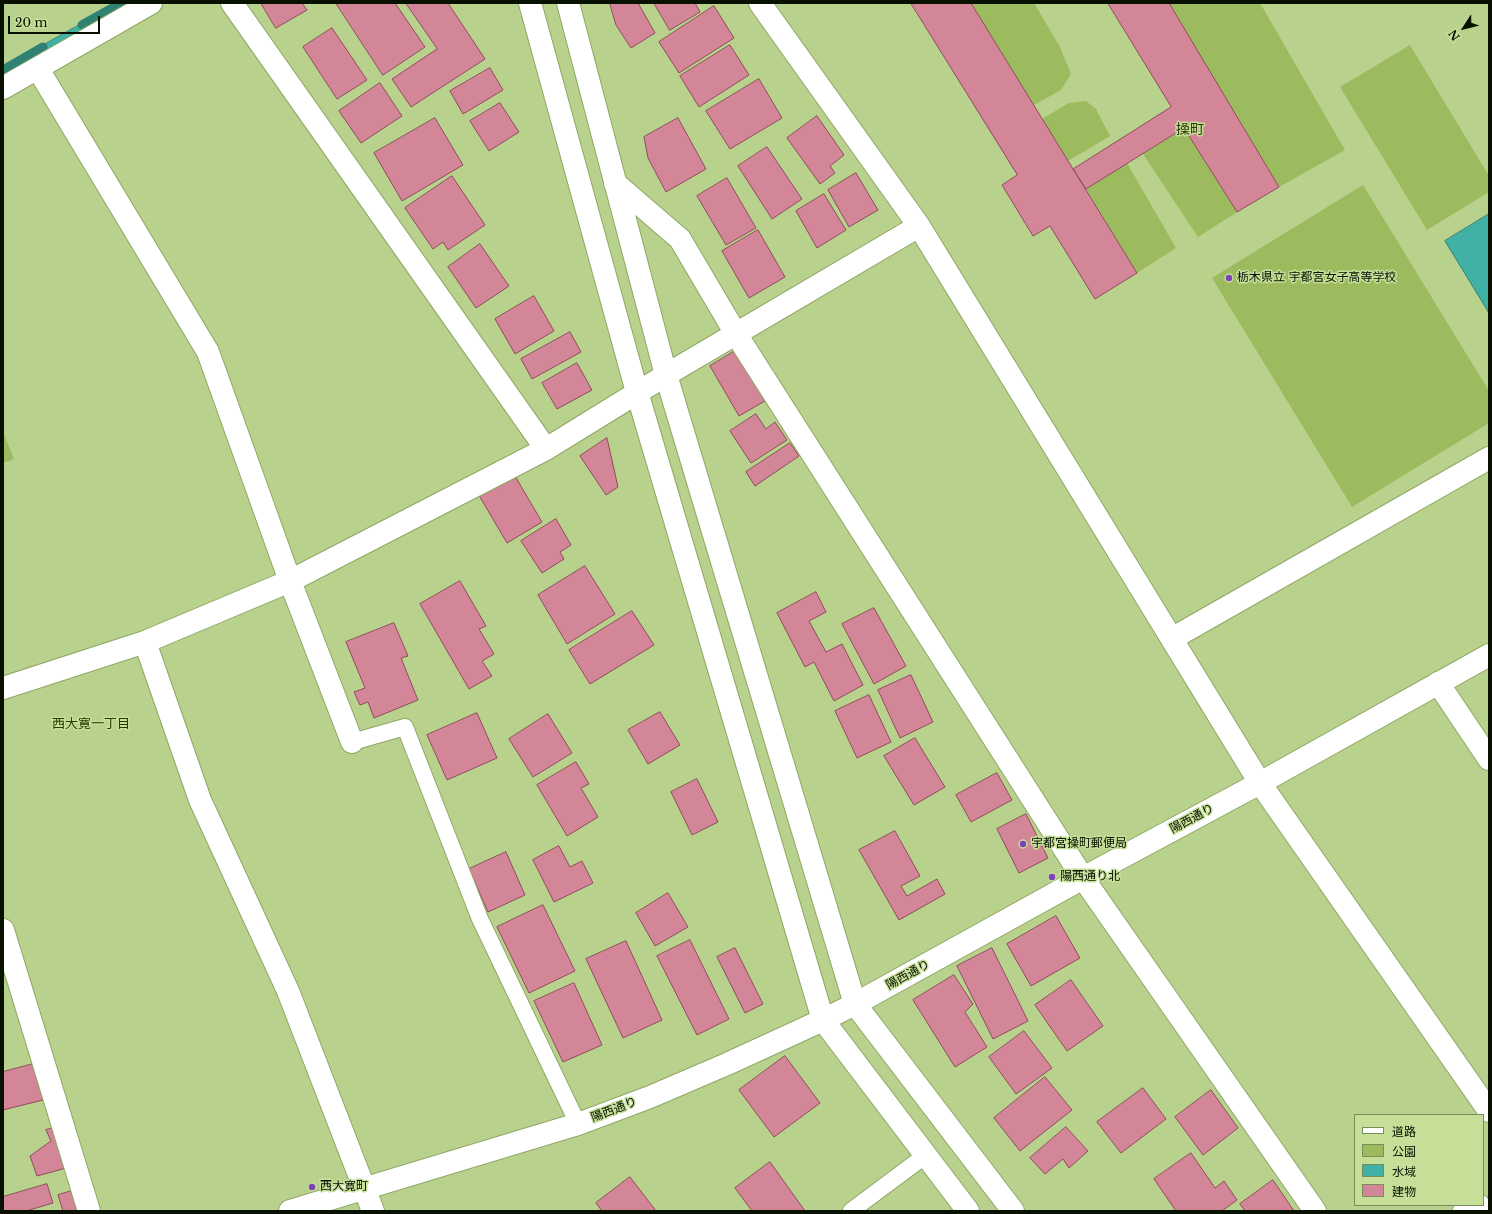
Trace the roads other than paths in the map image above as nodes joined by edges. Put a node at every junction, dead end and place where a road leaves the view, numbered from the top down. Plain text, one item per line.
1 (151, 3) edge
2 (232, 3) edge
3 (530, 3) edge
4 (568, 3) edge
5 (760, 3) edge
6 (38, 69) junction
7 (3, 88) edge
8 (616, 183) junction
9 (919, 226) junction
10 (736, 334) junction
11 (666, 375) junction
12 (637, 392) junction
13 (546, 449) junction
14 (1489, 458) edge
15 (290, 581) junction
16 (1173, 638) junction
17 (145, 642) junction
18 (1489, 655) edge
19 (1438, 683) junction
20 (3, 688) edge
21 (352, 742) joint
22 (1489, 759) edge
23 (1260, 782) junction
24 (1083, 878) junction
25 (3, 930) edge
26 (855, 1004) junction
27 (823, 1020) junction
28 (1489, 1110) edge
29 (578, 1124) junction
30 (926, 1155) junction
31 (365, 1189) junction
32 (1476, 1206) edge
33 (89, 1211) edge
34 (290, 1211) edge
35 (373, 1211) edge
36 (851, 1211) edge
37 (968, 1211) edge
38 (1013, 1211) edge
39 (1315, 1211) edge
40 (1464, 1211) edge

1 - 6 street
2 - 13 street
3 - 12 street
4 - 8 street
5 - 9 street
6 - 7 street
6 - 15 street
8 - 10 street
8 - 11 street
9 - 10 street
9 - 16 street
10 - 11 street
10 - 24 street
11 - 12 street
11 - 26 street
12 - 13 street
12 - 27 street
13 - 15 street
14 - 16 street
15 - 17 street
15 - 21 street
16 - 23 street
17 - 20 street
17 - 31 street
18 - 19 street, 陽西通り
19 - 22 street
19 - 23 street, 陽西通り
21 - 29 lane
23 - 24 street, 陽西通り
23 - 28 street
24 - 26 street, 陽西通り
24 - 39 street
25 - 33 street
26 - 27 street, 陽西通り
26 - 38 street
27 - 29 street, 陽西通り
27 - 30 street
29 - 31 street, 陽西通り
30 - 36 lane
30 - 37 street
31 - 34 street, 陽西通り
31 - 35 street
32 - 40 street

